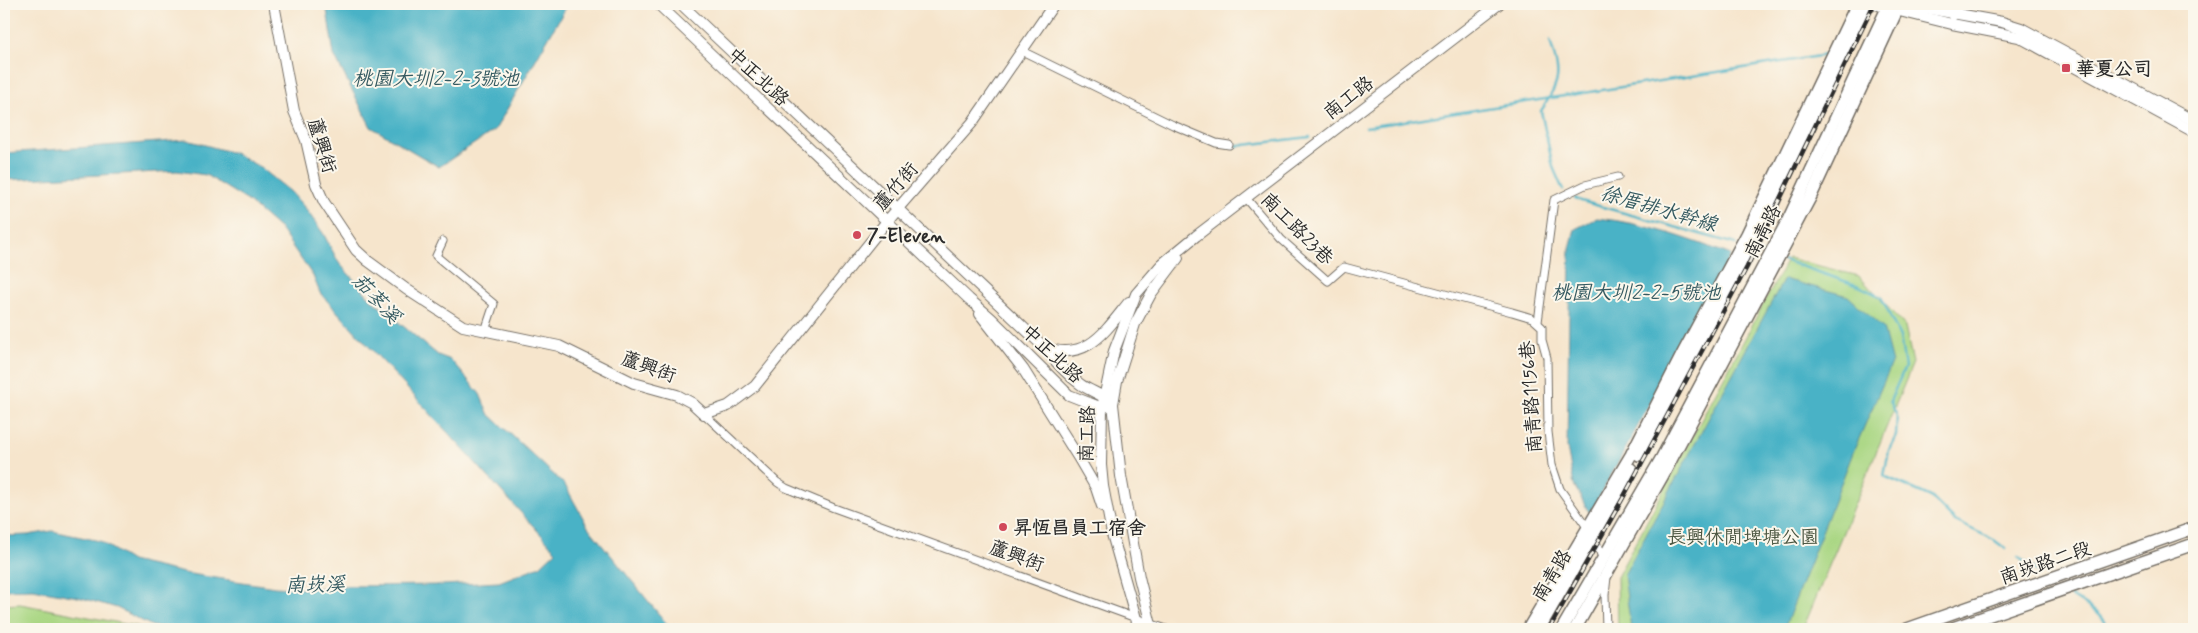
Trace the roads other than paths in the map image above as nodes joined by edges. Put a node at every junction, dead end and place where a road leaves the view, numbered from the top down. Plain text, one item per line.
1 (274, 4) edge
2 (658, 4) edge
3 (681, 4) edge
4 (1054, 4) edge
5 (1499, 4) edge
6 (1856, 4) edge
7 (1866, 4) edge
8 (1960, 4) edge
9 (1892, 6) edge
10 (1953, 19) junction
11 (1874, 38) junction
12 (1022, 51) junction
13 (2104, 78) junction
14 (1865, 79) junction
15 (2194, 121) edge
16 (2194, 132) edge
17 (1229, 145) dead end
18 (1787, 174) junction
19 (1618, 177) dead end
20 (1246, 198) junction
21 (1761, 206) junction
22 (897, 210) junction
23 (888, 222) junction
24 (1196, 236) junction
25 (443, 241) dead end
26 (1328, 281) joint
27 (1136, 294) junction
28 (969, 299) junction
29 (1538, 322) junction
30 (485, 331) junction
31 (1044, 347) junction
32 (1670, 377) junction
33 (1105, 396) junction
34 (1113, 404) junction
35 (1701, 404) junction
36 (1666, 406) junction
37 (1102, 408) junction
38 (704, 414) junction
39 (1674, 436) junction
40 (2194, 528) edge
41 (1591, 533) junction
42 (1112, 534) junction
43 (2194, 544) edge
44 (1603, 559) junction
45 (1608, 574) junction
46 (1135, 616) junction
47 (1151, 626) edge
48 (1139, 629) edge
49 (1166, 629) edge
50 (1528, 629) edge
51 (1539, 629) edge
52 (1562, 629) edge
53 (1575, 629) edge
54 (1606, 629) edge
55 (1907, 629) edge
56 (1950, 629) edge

1 - 30 street, 蘆興街
2 - 23 street, 中正北路
3 - 22 street, 中正北路
4 - 12 street, 蘆竹街
5 - 20 street, 南工路
6 - 21 main road
7 - 18 main road, 南青路
8 - 10 street
9 - 10 street
9 - 11 main road, 南青路
9 - 14 main road
10 - 13 street
11 - 14 main road, 南青路
11 - 39 main road, 南青路
12 - 17 street
12 - 22 street, 蘆竹街
13 - 15 street
13 - 16 street
14 - 35 main road
18 - 21 main road, 南青路
18 - 36 main road, 南青路
19 - 29 street
20 - 24 street, 南工路
20 - 26 street, 南工路23巷
21 - 32 main road
22 - 23 street, 蘆竹街
22 - 31 street, 中正北路
23 - 28 street, 中正北路
23 - 38 street, 蘆竹街
24 - 27 street, 南工路
24 - 34 street, 南工路
25 - 30 street
26 - 29 street, 南青路1156巷
27 - 31 street
27 - 33 street, 南工路
28 - 37 street, 中正北路
28 - 42 street
29 - 41 street, 南青路1156巷
30 - 38 street, 蘆興街
31 - 33 street, 中正北路
32 - 36 main road, 南青路
32 - 41 main road
33 - 34 street, 中正北路
33 - 37 street, 南工路
34 - 37 street
34 - 47 street, 南工路
35 - 39 main road, 南青路
35 - 45 main road
36 - 41 main road, 南青路
37 - 42 street, 南工路
38 - 46 street, 蘆興街
39 - 44 main road, 南青路
40 - 55 main road, 南崁路二段
41 - 44 street, 南青路1156巷
41 - 50 main road
41 - 51 main road, 南青路
42 - 46 street, 南工路
43 - 56 main road, 南崁路二段
44 - 45 street, 南青路1156巷
44 - 52 main road, 南青路
45 - 53 main road
45 - 54 street
46 - 47 street, 蘆興街
46 - 48 street, 南工路
47 - 49 street, 蘆興街

